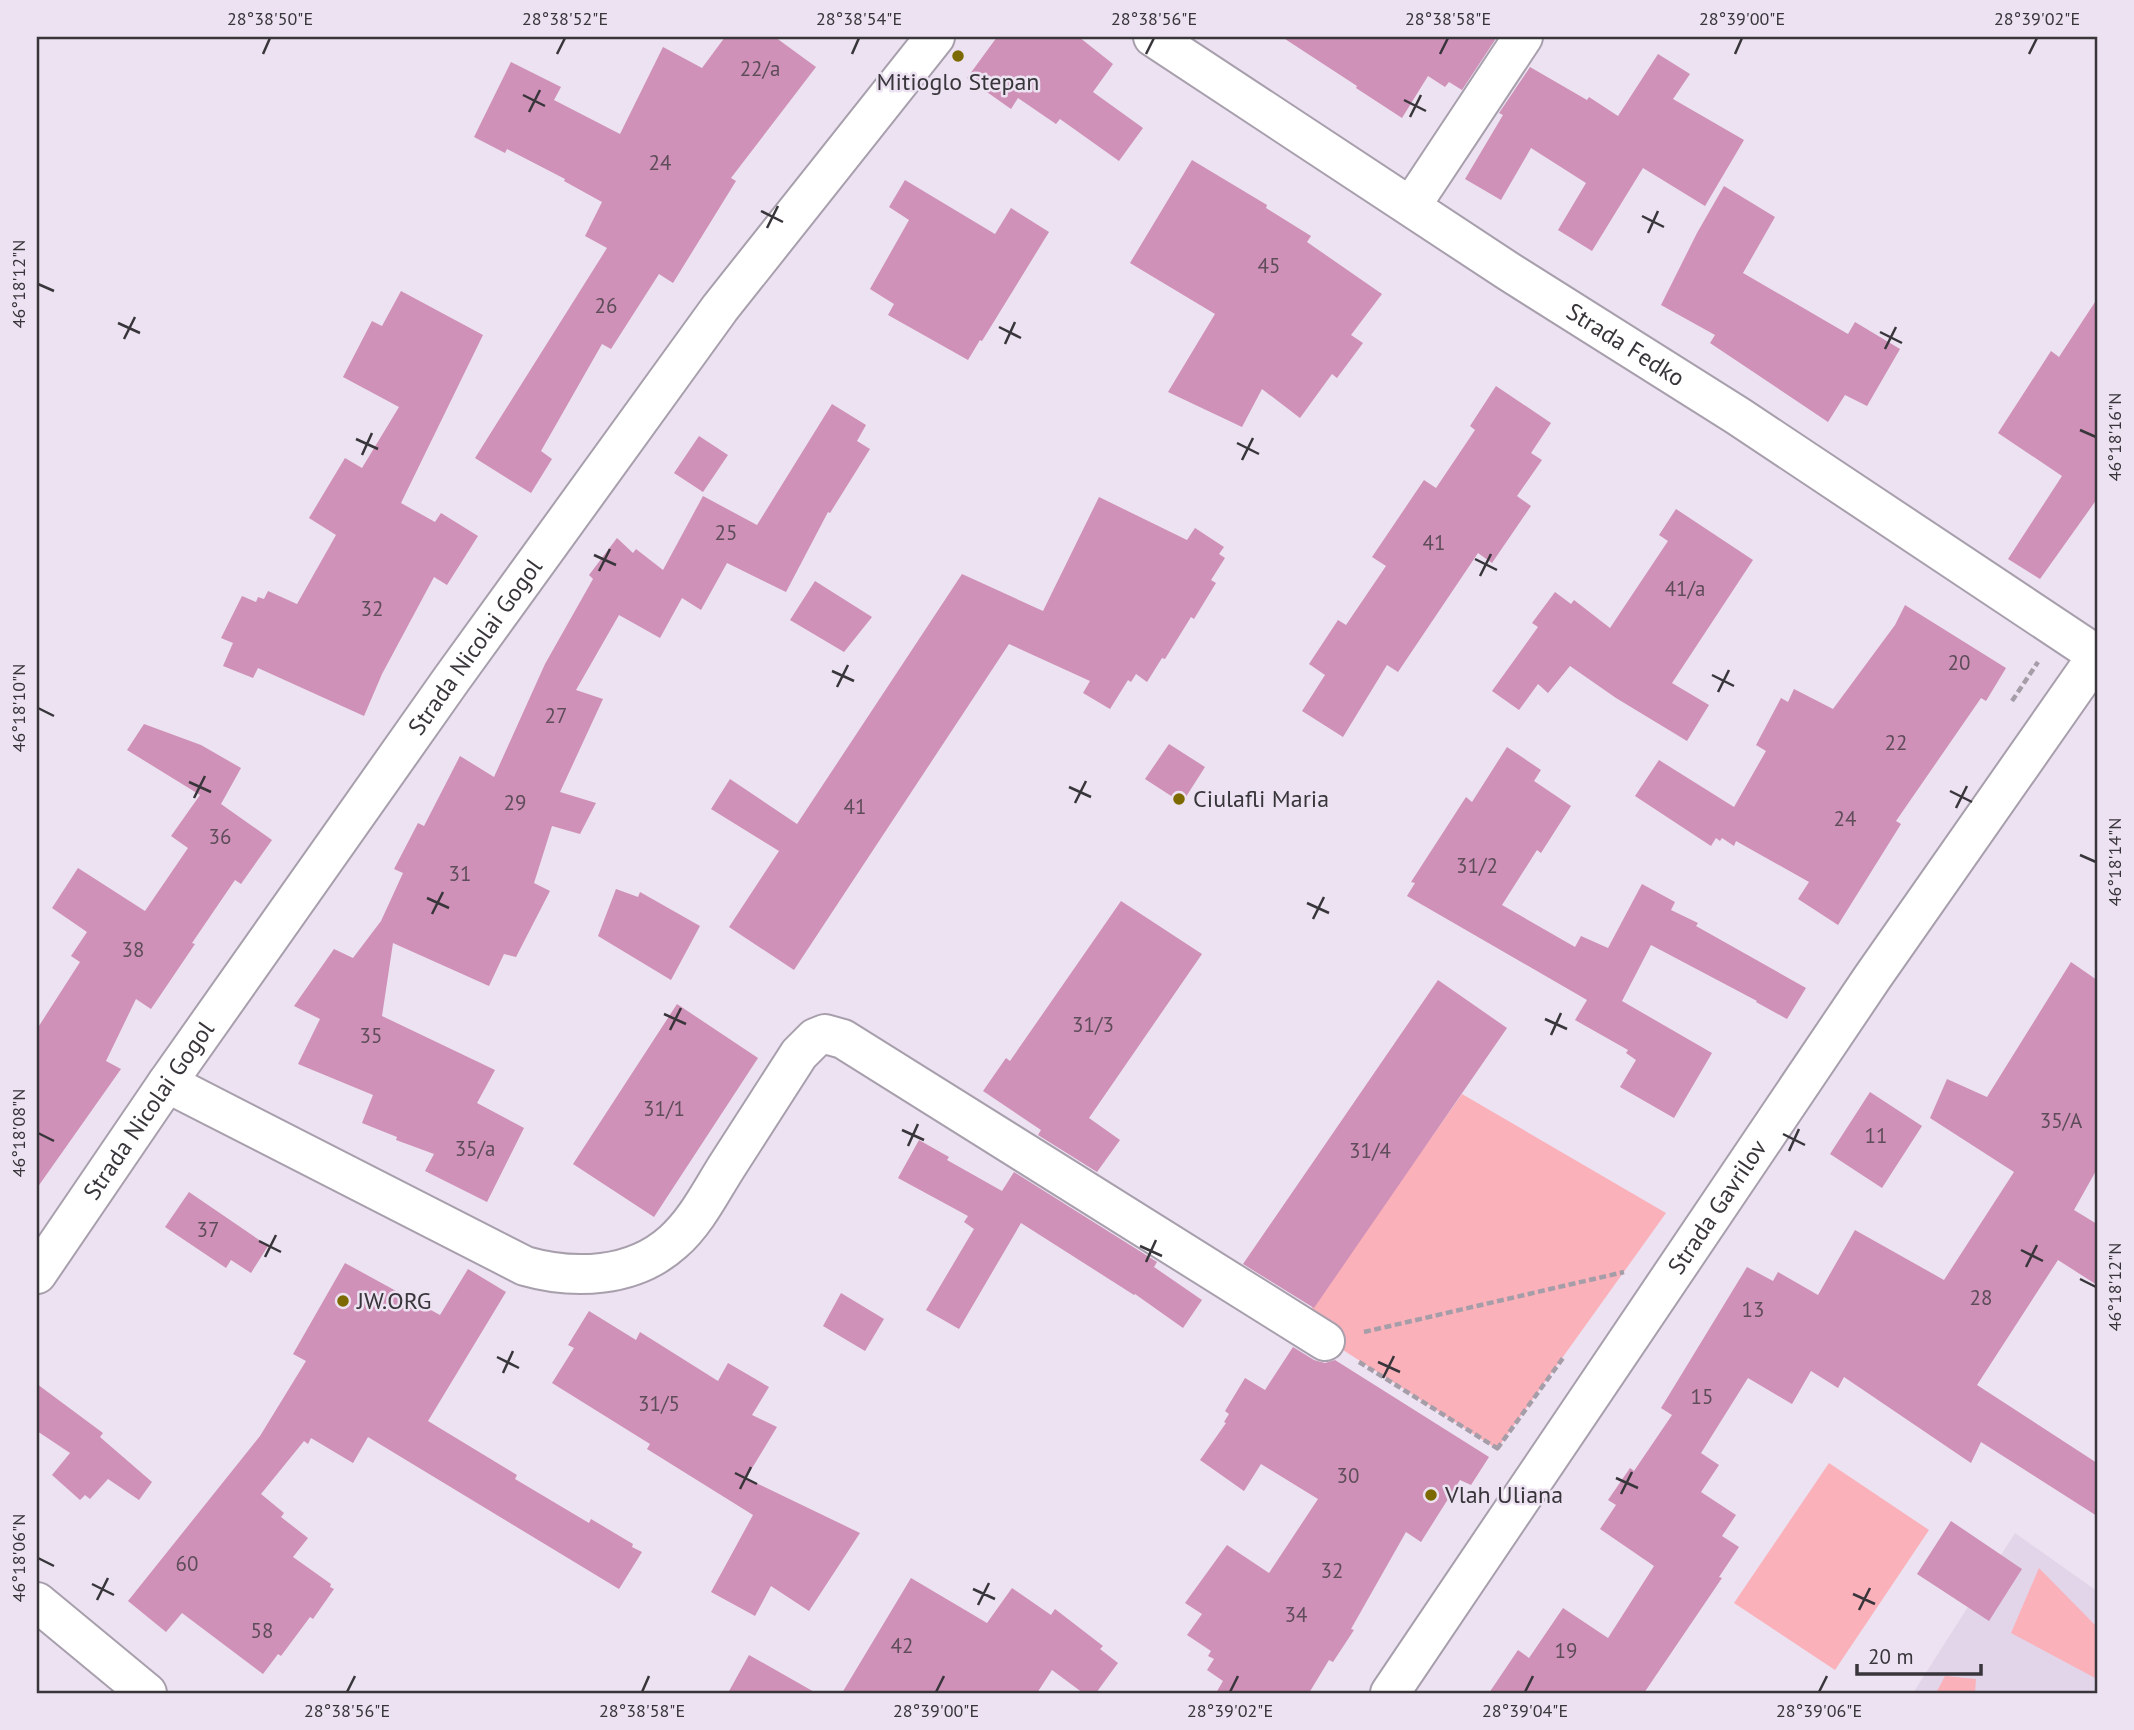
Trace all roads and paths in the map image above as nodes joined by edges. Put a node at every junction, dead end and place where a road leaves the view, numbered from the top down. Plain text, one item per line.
1 (935, 37) edge
2 (1153, 37) edge
3 (1523, 37) edge
4 (1411, 206) junction
5 (2097, 656) edge
6 (167, 1083) junction
7 (1625, 1272) dead end
8 (37, 1274) edge
9 (1325, 1341) junction
10 (1538, 1474) junction
11 (37, 1602) edge
12 (147, 1693) edge
13 (1390, 1693) edge

1 - 6 street, Strada Nicolai Gogol
2 - 4 street, Strada Fedko
3 - 4 street
4 - 5 street, Strada Fedko
5 - 10 street, Strada Gavrilov
6 - 8 street, Strada Nicolai Gogol
6 - 9 street
7 - 9 path
9 - 10 path
10 - 13 street, Strada Gavrilov
11 - 12 street

